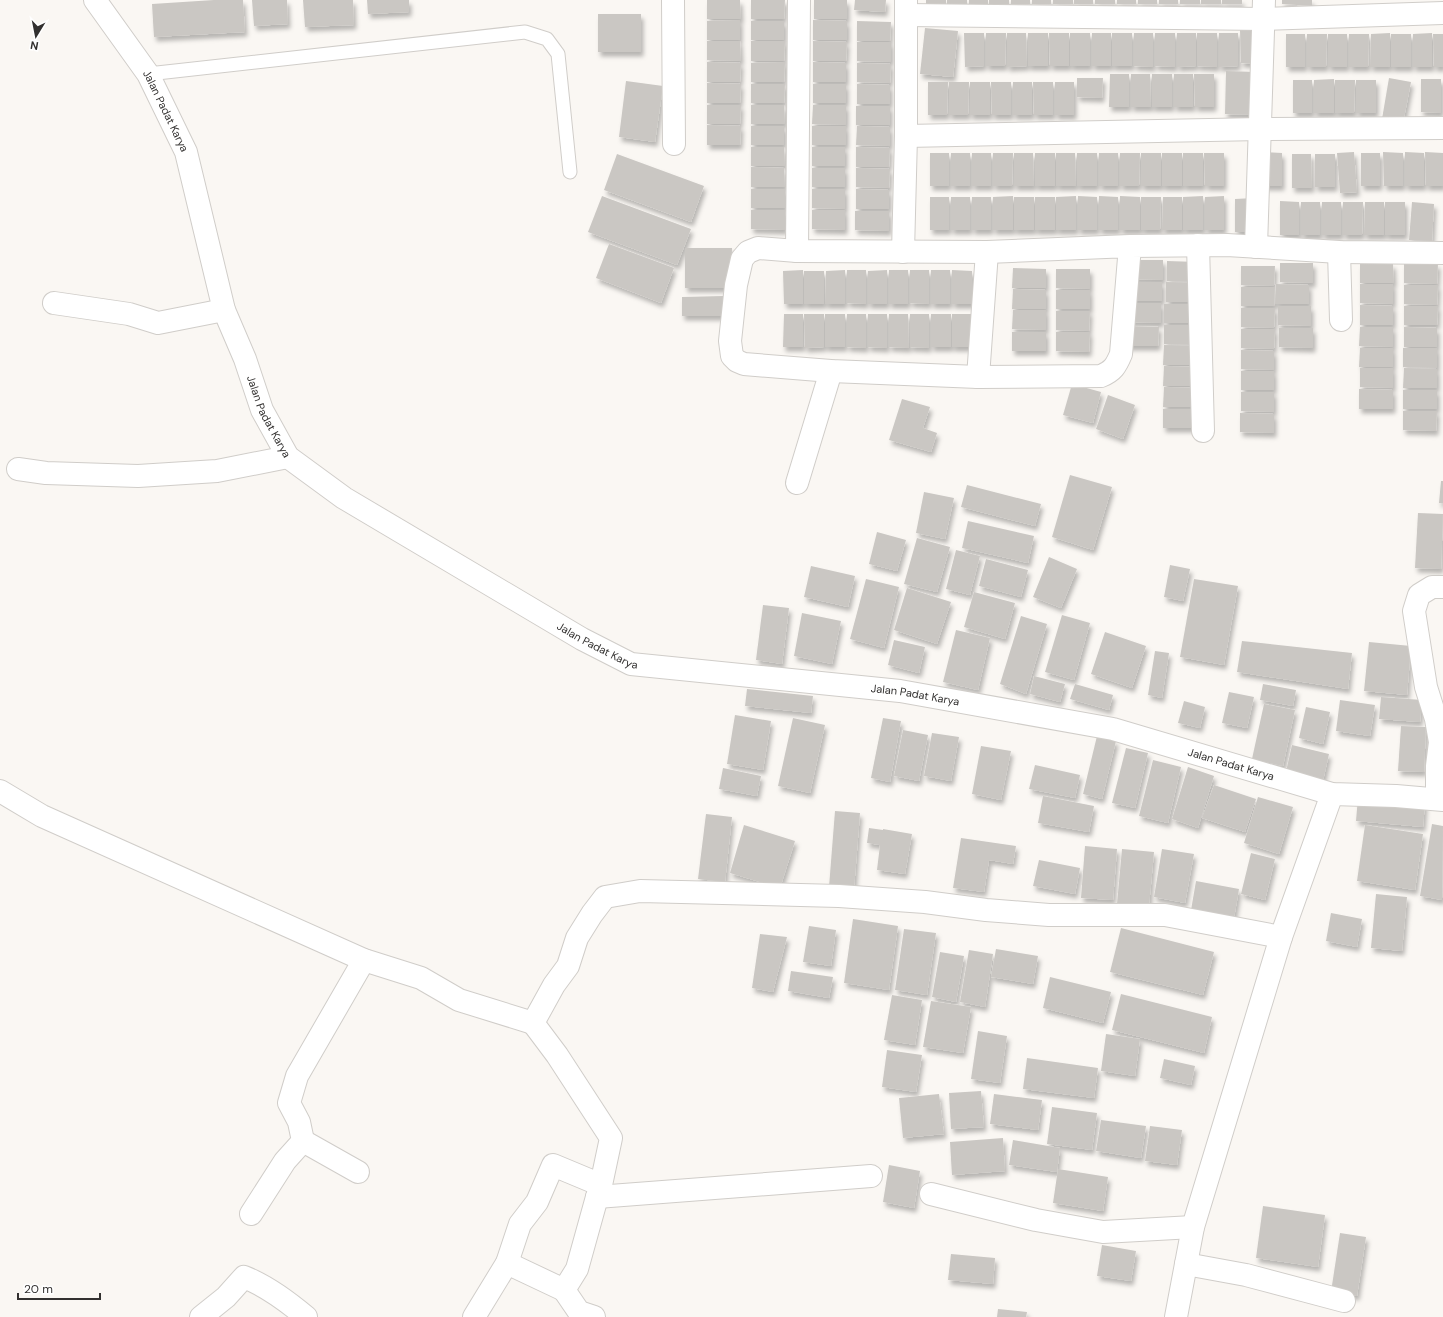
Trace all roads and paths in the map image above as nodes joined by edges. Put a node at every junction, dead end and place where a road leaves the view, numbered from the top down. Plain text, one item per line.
1 (95, 0) edge
2 (673, 0) edge
3 (799, 0) edge
4 (906, 8) edge
5 (1264, 10) edge
6 (1443, 13) edge
7 (148, 74) junction
8 (1443, 128) edge
9 (1261, 129) junction
10 (906, 136) junction
11 (674, 144) dead end
12 (570, 172) dead end
13 (1198, 245) junction
14 (1130, 246) junction
15 (1256, 247) junction
16 (798, 251) junction
17 (903, 252) junction
18 (987, 252) junction
19 (1339, 252) junction
20 (1443, 253) edge
21 (54, 303) dead end
22 (224, 310) junction
23 (1341, 320) dead end
24 (831, 371) junction
25 (978, 377) junction
26 (1203, 431) dead end
27 (288, 457) junction
28 (18, 469) dead end
29 (797, 483) dead end
30 (1443, 587) edge
31 (0, 790) edge
32 (1332, 794) junction
33 (1440, 800) edge
34 (1281, 938) junction
35 (364, 960) junction
36 (533, 1023) junction
37 (303, 1141) junction
38 (358, 1172) dead end
39 (870, 1176) dead end
40 (599, 1191) junction
41 (931, 1194) dead end
42 (250, 1214) dead end
43 (1193, 1227) junction
44 (507, 1263) junction
45 (1186, 1264) junction
46 (564, 1290) junction
47 (1344, 1301) dead end
48 (201, 1317) edge
49 (306, 1317) edge
50 (474, 1317) edge
51 (594, 1317) edge
52 (1176, 1317) edge

1 - 7 street, Jalan Padat Karya
2 - 11 street
3 - 16 street
4 - 5 street
4 - 10 street
5 - 6 street
5 - 9 street
7 - 12 lane
7 - 22 street, Jalan Padat Karya
8 - 9 street
9 - 10 street
9 - 15 street
10 - 17 street
13 - 14 street
13 - 15 street
13 - 26 street
14 - 18 street
14 - 25 street
15 - 19 street
16 - 17 street
16 - 24 street
17 - 18 street
18 - 25 street
19 - 20 street
19 - 23 street
21 - 22 street
22 - 27 street, Jalan Padat Karya
24 - 25 street
24 - 29 street
27 - 28 street
27 - 32 street, Jalan Padat Karya
30 - 33 street
31 - 35 street
32 - 33 street, Jalan Padat Karya
32 - 34 street
34 - 36 street
34 - 43 street
35 - 36 street
35 - 37 street
36 - 40 street
37 - 38 street
37 - 42 street
39 - 40 street
40 - 44 street
40 - 46 street
41 - 43 street
43 - 45 street
44 - 46 street
44 - 50 street
45 - 47 street
45 - 52 street
46 - 51 street
48 - 49 street

